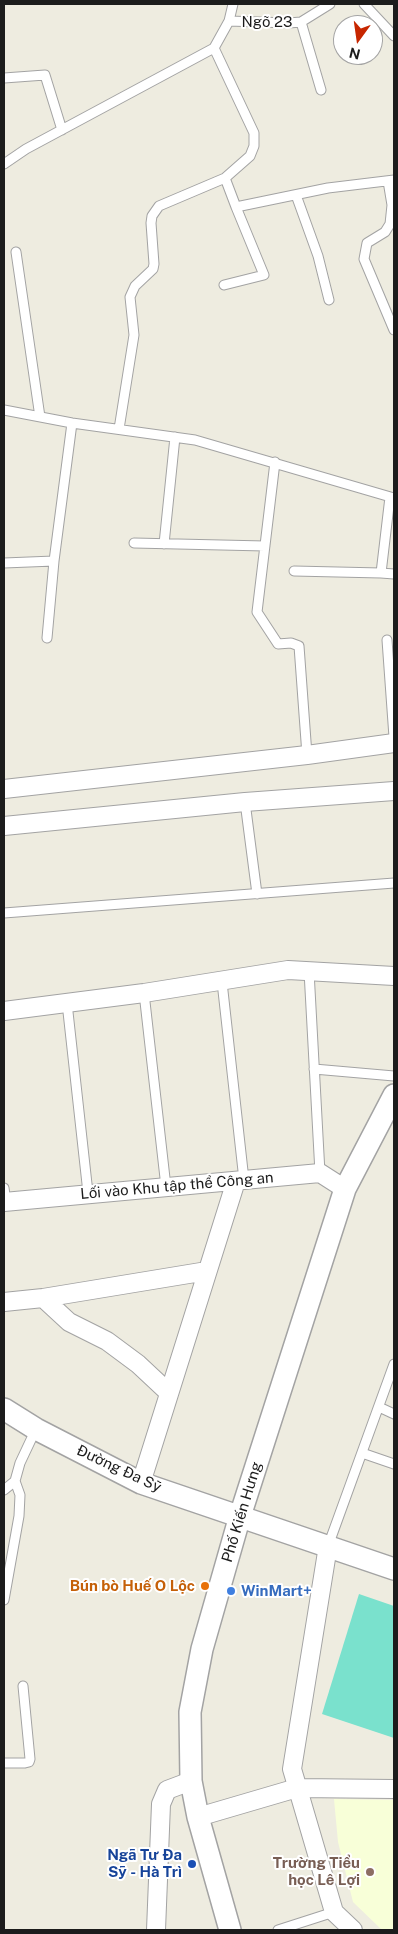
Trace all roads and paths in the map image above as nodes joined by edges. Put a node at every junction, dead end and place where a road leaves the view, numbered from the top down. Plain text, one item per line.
1 (233, 4) edge
2 (330, 4) edge
3 (370, 6) edge
4 (229, 21) junction
5 (301, 22) junction
6 (394, 36) edge
7 (214, 48) junction
8 (4, 78) edge
9 (322, 90) dead end
10 (62, 130) junction
11 (4, 164) edge
12 (225, 178) junction
13 (391, 181) edge
14 (296, 195) junction
15 (236, 207) junction
16 (16, 252) dead end
17 (224, 285) dead end
18 (330, 300) dead end
19 (394, 330) edge
20 (4, 410) edge
21 (40, 417) junction
22 (72, 422) junction
23 (119, 429) junction
24 (175, 437) junction
25 (275, 462) junction
26 (392, 497) edge
27 (134, 543) dead end
28 (164, 544) junction
29 (265, 546) junction
30 (54, 561) junction
31 (4, 563) edge
32 (294, 571) dead end
33 (381, 573) junction
34 (394, 574) edge
35 (47, 638) dead end
36 (387, 640) dead end
37 (394, 737) edge
38 (394, 743) edge
39 (308, 755) junction
40 (4, 789) edge
41 (394, 791) edge
42 (245, 802) junction
43 (4, 826) edge
44 (394, 883) edge
45 (257, 894) junction
46 (4, 913) edge
47 (309, 971) junction
48 (394, 976) edge
49 (222, 982) junction
50 (144, 994) junction
51 (68, 1003) junction
52 (4, 1010) edge
53 (314, 1069) junction
54 (394, 1076) edge
55 (394, 1095) edge
56 (320, 1173) junction
57 (240, 1180) junction
58 (166, 1187) junction
59 (345, 1189) junction
60 (88, 1193) junction
61 (4, 1197) edge
62 (207, 1271) junction
63 (44, 1298) junction
64 (4, 1302) edge
65 (394, 1364) edge
66 (169, 1393) junction
67 (379, 1407) junction
68 (4, 1408) edge
69 (394, 1414) edge
70 (36, 1429) junction
71 (362, 1453) junction
72 (394, 1464) edge
73 (15, 1482) junction
74 (140, 1483) junction
75 (4, 1490) edge
76 (240, 1516) junction
77 (328, 1546) junction
78 (394, 1569) edge
79 (4, 1600) edge
80 (24, 1686) dead end
81 (4, 1763) edge
82 (191, 1781) junction
83 (297, 1788) junction
84 (394, 1789) edge
85 (198, 1816) junction
86 (334, 1912) junction
87 (156, 1930) edge
88 (230, 1930) edge
89 (278, 1930) edge
90 (353, 1930) edge

1 - 4 lane
2 - 5 lane, Ngõ 23
3 - 6 lane
4 - 5 lane, Ngõ 23
4 - 7 lane
5 - 9 lane
7 - 10 lane
7 - 12 lane
8 - 10 lane
10 - 11 lane
12 - 15 lane
12 - 23 lane
13 - 14 lane
13 - 19 lane
14 - 15 lane
14 - 18 lane
15 - 17 lane
16 - 21 lane
20 - 21 lane
21 - 22 lane
22 - 23 lane
22 - 30 lane
23 - 24 lane
24 - 25 lane
24 - 28 lane
25 - 26 lane
25 - 29 lane
26 - 33 lane
27 - 28 lane
28 - 29 lane
29 - 39 lane
30 - 31 lane
30 - 35 lane
32 - 33 lane
33 - 34 lane
36 - 37 lane
38 - 39 street
39 - 40 street
41 - 42 street
42 - 43 street
42 - 45 lane
44 - 45 lane
45 - 46 lane
47 - 48 street
47 - 49 street
47 - 53 lane
49 - 50 street
49 - 57 lane
50 - 51 street
50 - 58 lane
51 - 52 street
51 - 60 lane
53 - 54 lane
53 - 56 lane
55 - 59 street, Phố Kiến Hưng
56 - 57 street, Lối vào Khu tập thể Công an
56 - 59 street
57 - 58 street, Lối vào Khu tập thể Công an
57 - 62 street
58 - 60 street, Lối vào Khu tập thể Công an
59 - 76 street, Phố Kiến Hưng
60 - 61 street, Lối vào Khu tập thể Công an
62 - 63 street
62 - 66 street
63 - 64 street
63 - 66 street
65 - 67 lane
66 - 74 street
67 - 69 lane
67 - 71 lane
68 - 70 street, Đường Đa Sỹ
70 - 73 lane
70 - 74 street, Đường Đa Sỹ
71 - 72 lane
71 - 77 lane
73 - 75 lane
73 - 79 lane
74 - 76 street, Đường Đa Sỹ
76 - 77 street, Đường Đa Sỹ
76 - 82 street, Phố Kiến Hưng
77 - 78 street, Đường Đa Sỹ
77 - 83 street
80 - 81 lane
82 - 85 street, Phố Kiến Hưng
82 - 87 street
83 - 84 street
83 - 85 street
83 - 86 street
85 - 88 street, Phố Kiến Hưng
86 - 89 lane
86 - 90 street

